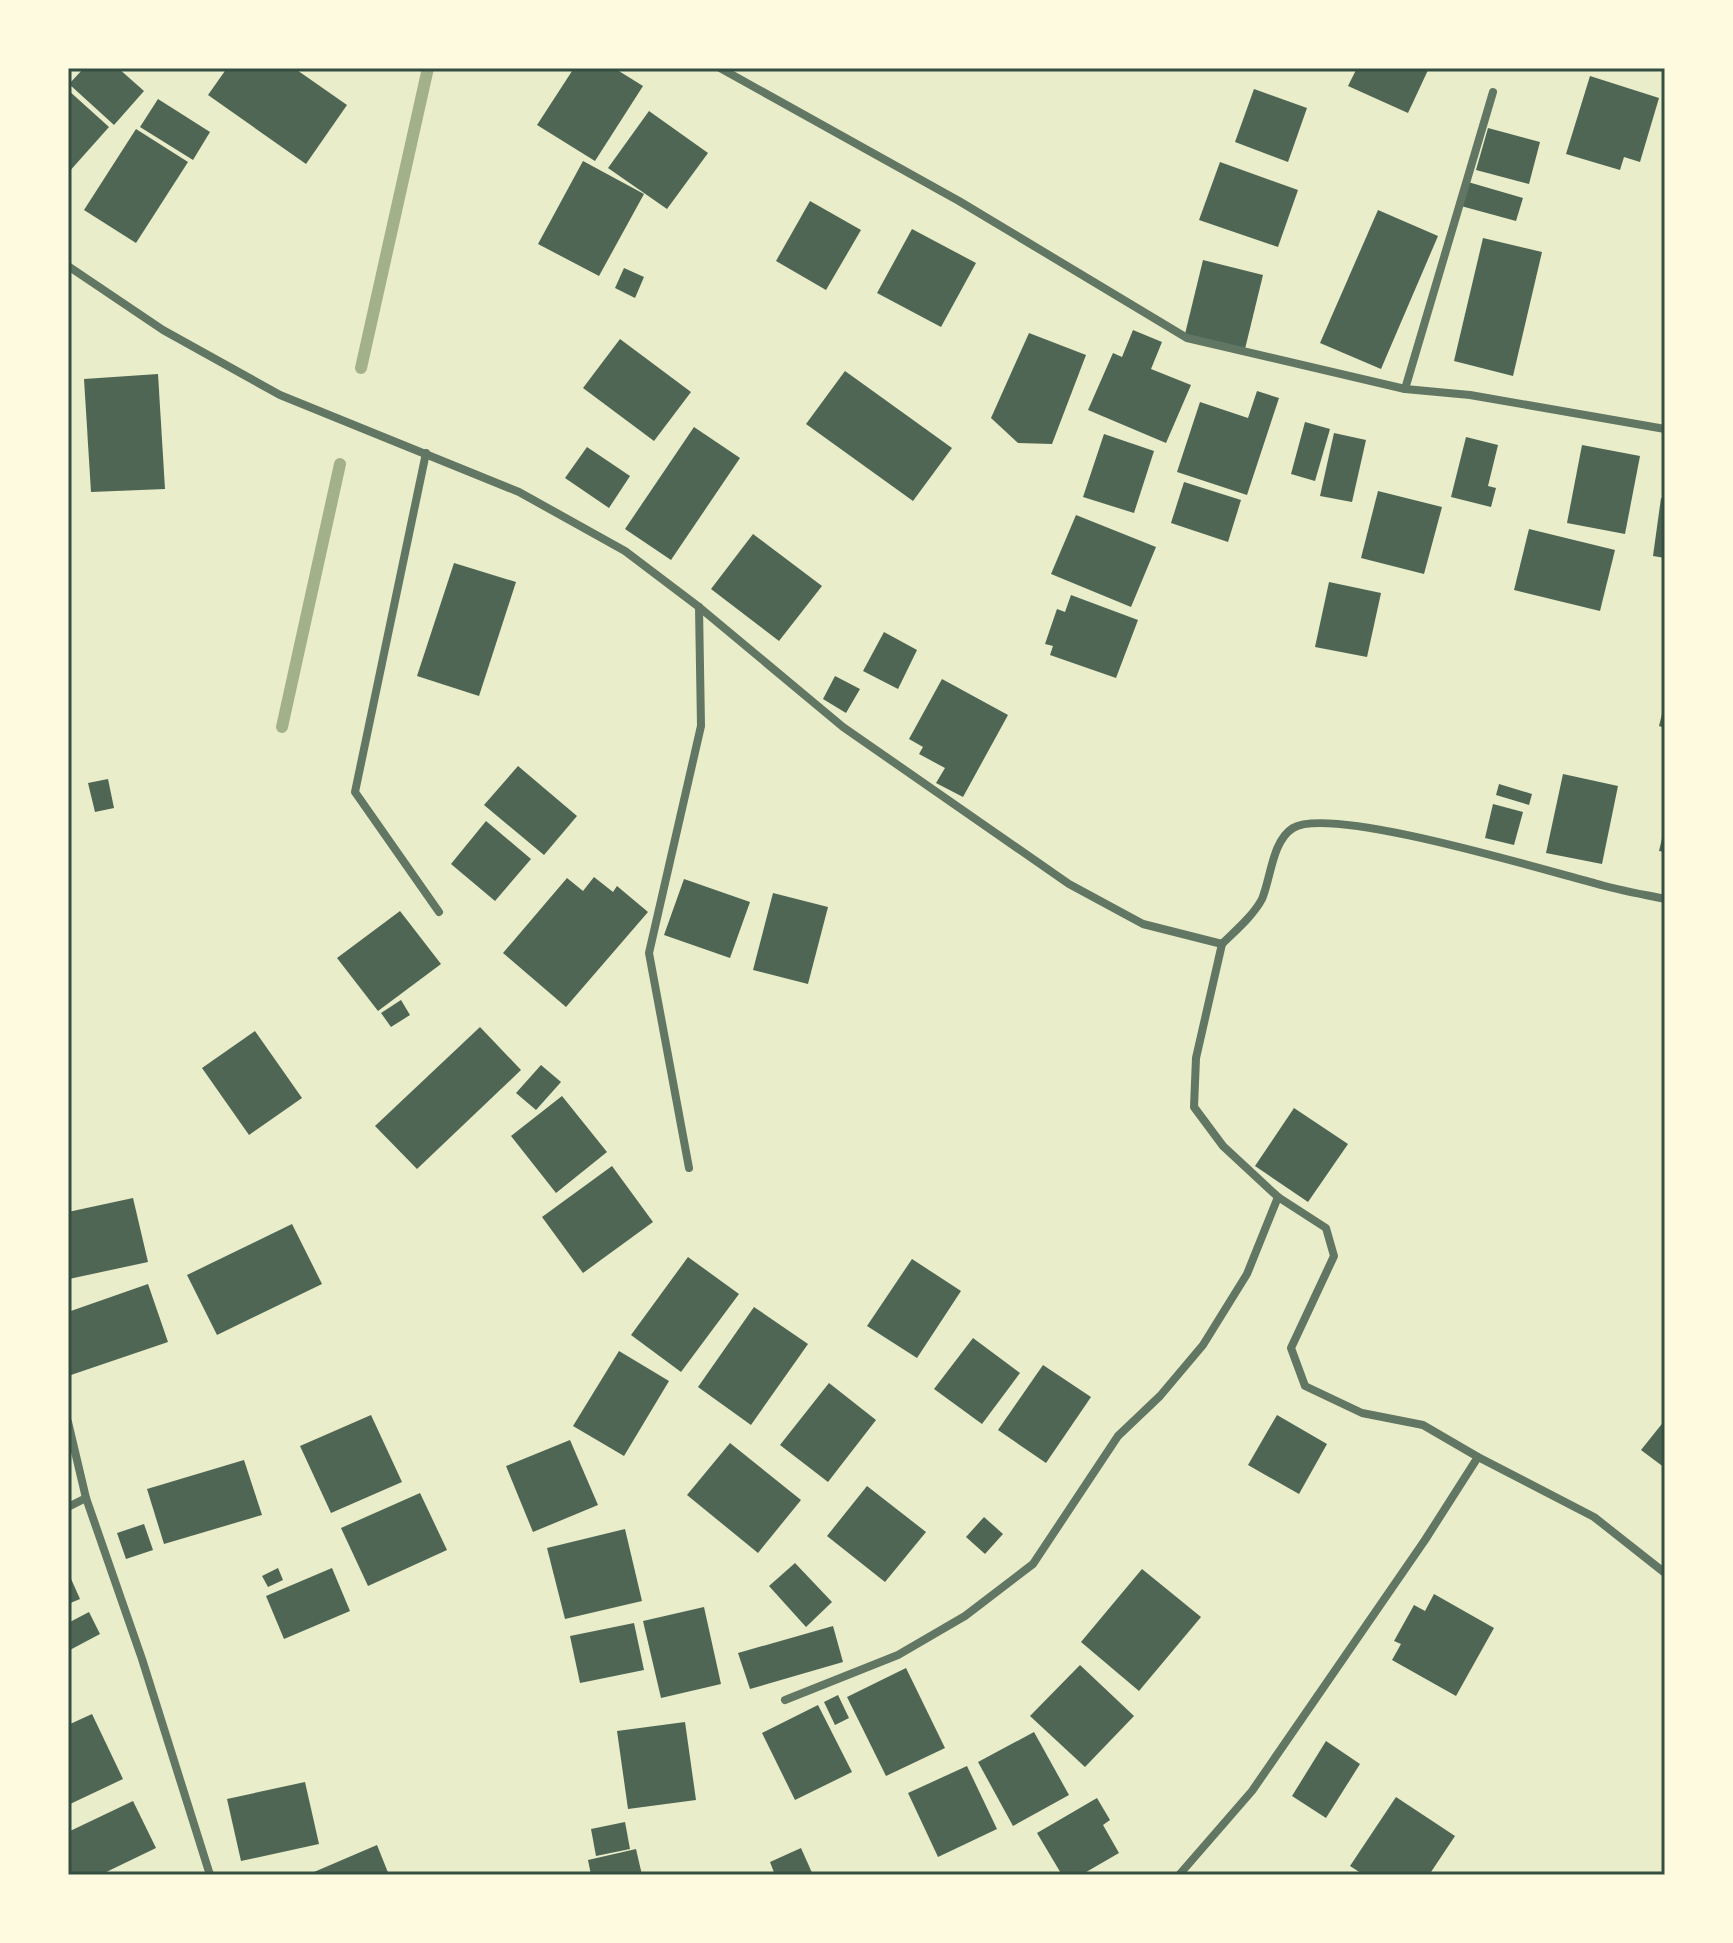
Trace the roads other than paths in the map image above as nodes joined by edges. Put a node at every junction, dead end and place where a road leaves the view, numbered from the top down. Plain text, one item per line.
1 (720, 68) edge
2 (1493, 92) dead end
3 (68, 266) edge
4 (1405, 389) junction
5 (1665, 429) edge
6 (426, 453) junction
7 (699, 607) junction
8 (1665, 899) edge
9 (439, 912) dead end
10 (1222, 944) junction
11 (689, 1168) dead end
12 (1278, 1197) junction
13 (68, 1422) edge
14 (1478, 1457) junction
15 (86, 1498) junction
16 (68, 1507) edge
17 (1665, 1573) edge
18 (785, 1700) dead end
19 (210, 1875) edge
20 (1179, 1875) edge

1 - 4 street
2 - 4 street
3 - 6 street
4 - 5 street
6 - 7 street
6 - 9 street
7 - 10 street
7 - 11 street
8 - 10 street
10 - 12 street
12 - 14 street
12 - 18 street
13 - 15 street
14 - 17 street
14 - 20 street
15 - 16 street
15 - 19 street

